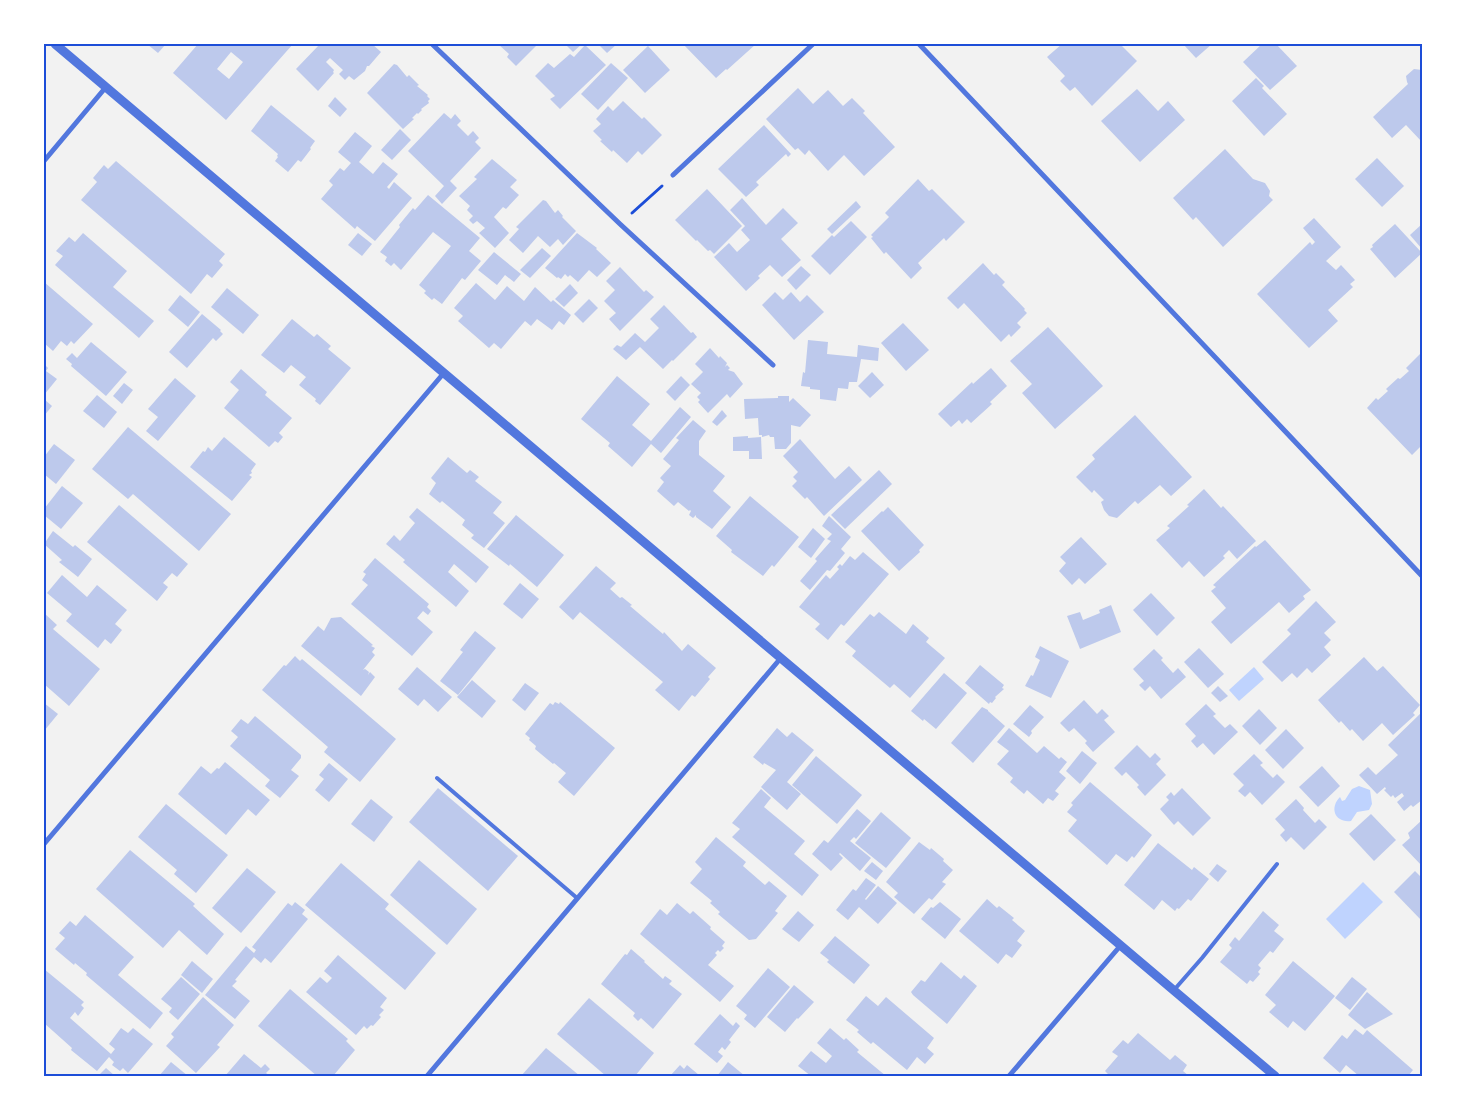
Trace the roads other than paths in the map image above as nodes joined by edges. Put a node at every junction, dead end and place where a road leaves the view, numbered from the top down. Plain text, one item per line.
1 (55, 44) edge
2 (432, 44) edge
3 (813, 44) edge
4 (920, 44) edge
5 (106, 87) junction
6 (44, 161) edge
7 (673, 175) dead end
8 (773, 365) dead end
9 (443, 374) junction
10 (1422, 576) edge
11 (780, 659) junction
12 (437, 778) dead end
13 (44, 844) edge
14 (1277, 864) dead end
15 (577, 898) junction
16 (1121, 945) junction
17 (1174, 990) junction
18 (427, 1076) edge
19 (1009, 1076) edge
20 (1275, 1076) edge

1 - 5 street
2 - 8 street
3 - 7 street
4 - 10 street
5 - 6 street
5 - 9 street
9 - 11 street
9 - 13 street
11 - 15 street
11 - 16 street
12 - 15 lane
14 - 17 lane
15 - 18 street
16 - 17 street
16 - 19 street
17 - 20 street

